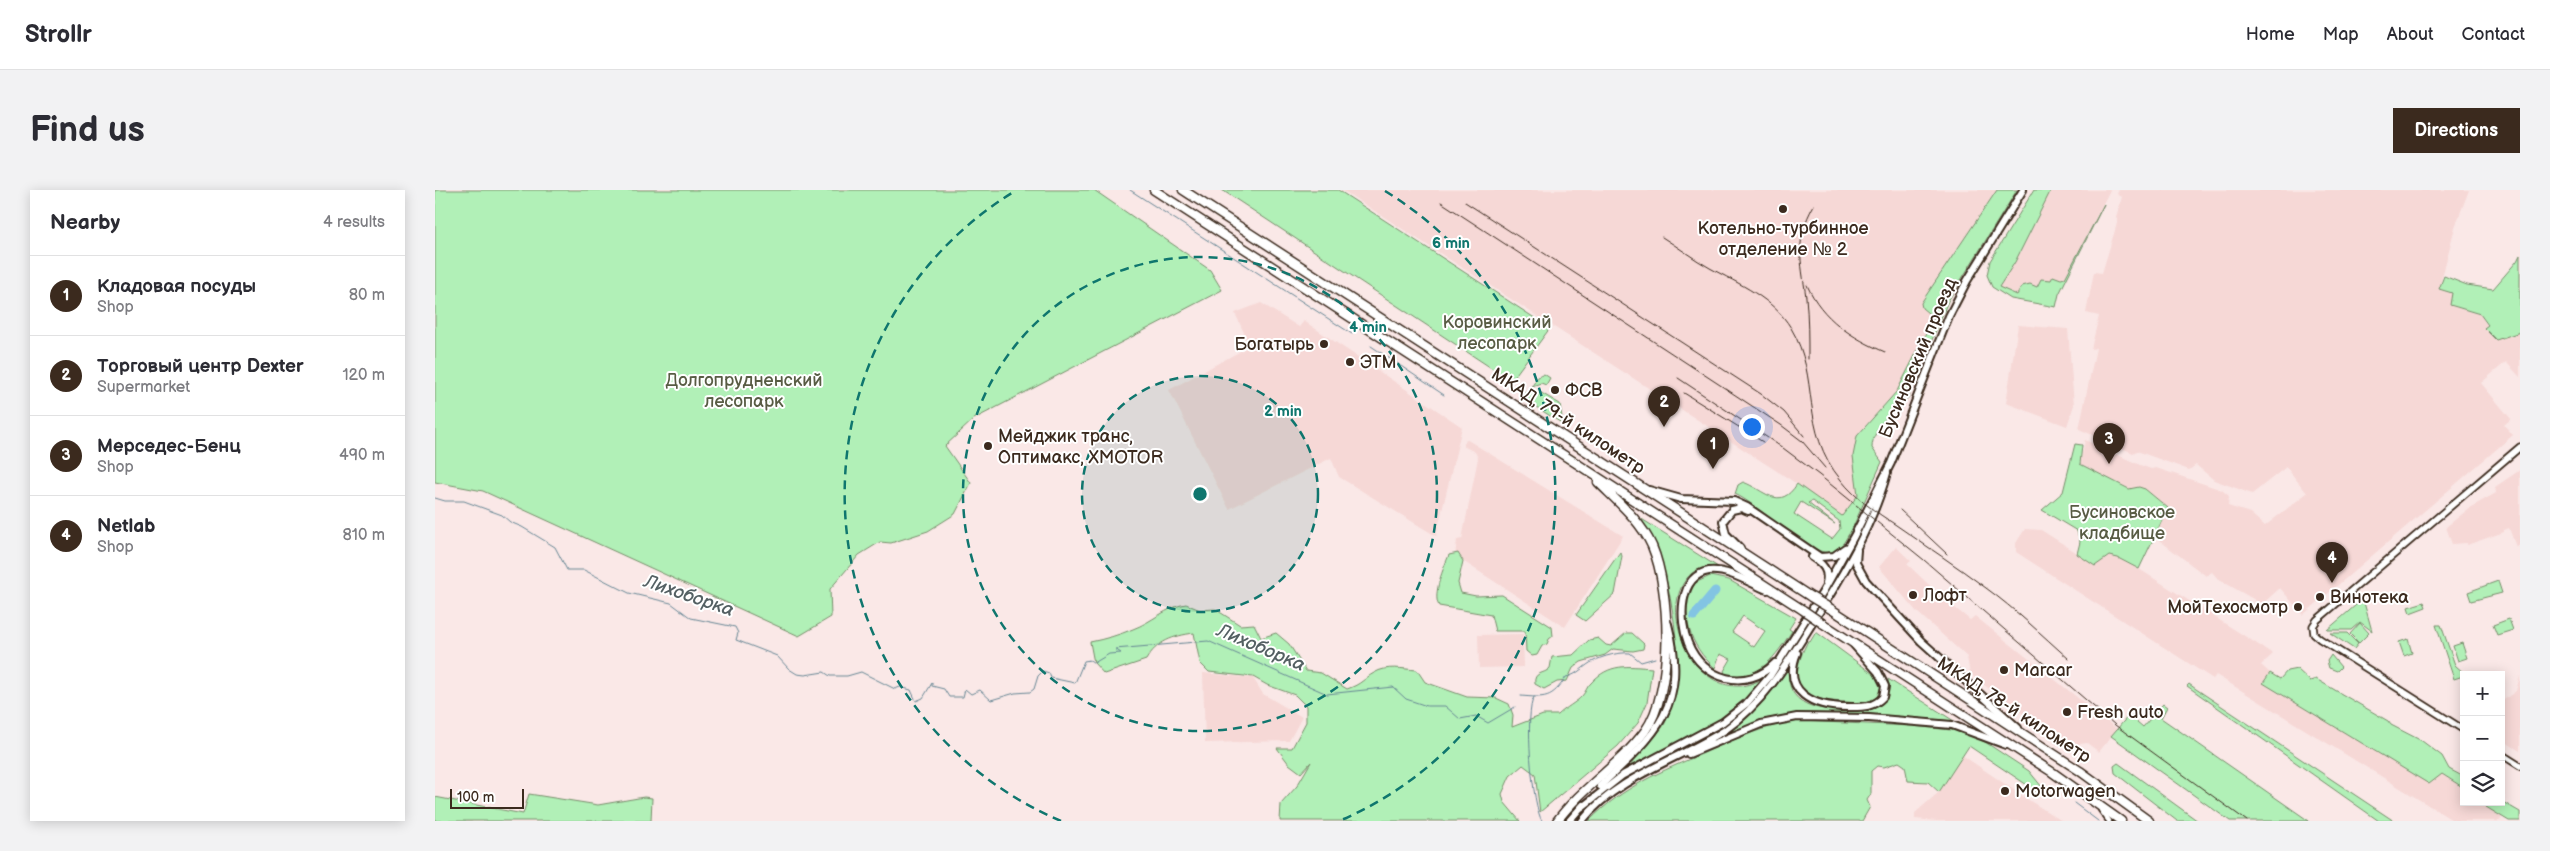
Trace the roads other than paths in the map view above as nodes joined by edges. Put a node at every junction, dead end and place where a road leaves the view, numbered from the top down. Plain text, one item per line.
1 (1154, 190) edge
2 (1183, 190) edge
3 (2023, 190) edge
4 (2520, 447) edge
5 (1891, 462) junction
6 (1588, 472) junction
7 (1644, 488) junction
8 (1854, 536) junction
9 (1858, 546) junction
10 (1745, 553) junction
11 (1824, 590) junction
12 (1777, 594) junction
13 (1663, 603) junction
14 (1860, 628) joint
15 (1804, 637) junction
16 (1849, 641) junction
17 (1783, 654) junction
18 (2460, 728) edge
19 (2028, 737) junction
20 (2023, 752) junction
21 (2505, 757) edge
22 (1665, 763) junction
23 (2520, 766) edge
24 (2094, 801) junction
25 (1581, 808) junction
26 (1557, 821) edge
27 (1569, 821) edge
28 (1581, 821) edge
29 (2109, 821) edge
30 (2121, 821) edge
31 (2149, 821) edge

1 - 6 highway, МКАД, 79-й километр
2 - 7 highway, МКАД, 79-й километр
3 - 5 main road, Бусиновский проезд
4 - 18 street
5 - 8 main road
5 - 9 main road
6 - 12 highway, МКАД, 79-й километр
6 - 13 highway
7 - 8 main road
7 - 10 highway, МКАД, 79-й километр
8 - 11 main road
9 - 15 main road
9 - 19 main road
10 - 11 main road
10 - 14 highway, МКАД, 79-й километр, bridge
11 - 17 main road
12 - 16 highway, МКАД, 79-й километр, bridge
12 - 17 main road
13 - 25 main road
13 - 26 highway
14 - 19 highway, МКАД, 78-й километр
15 - 16 main road
15 - 22 main road
16 - 20 highway, МКАД, 78-й километр
17 - 25 main road
19 - 31 highway, МКАД, 78-й километр
20 - 22 main road
20 - 24 highway, МКАД, 78-й километр
21 - 23 street
22 - 28 main road
24 - 29 street
24 - 30 highway, МКАД, 78-й километр
25 - 27 main road

